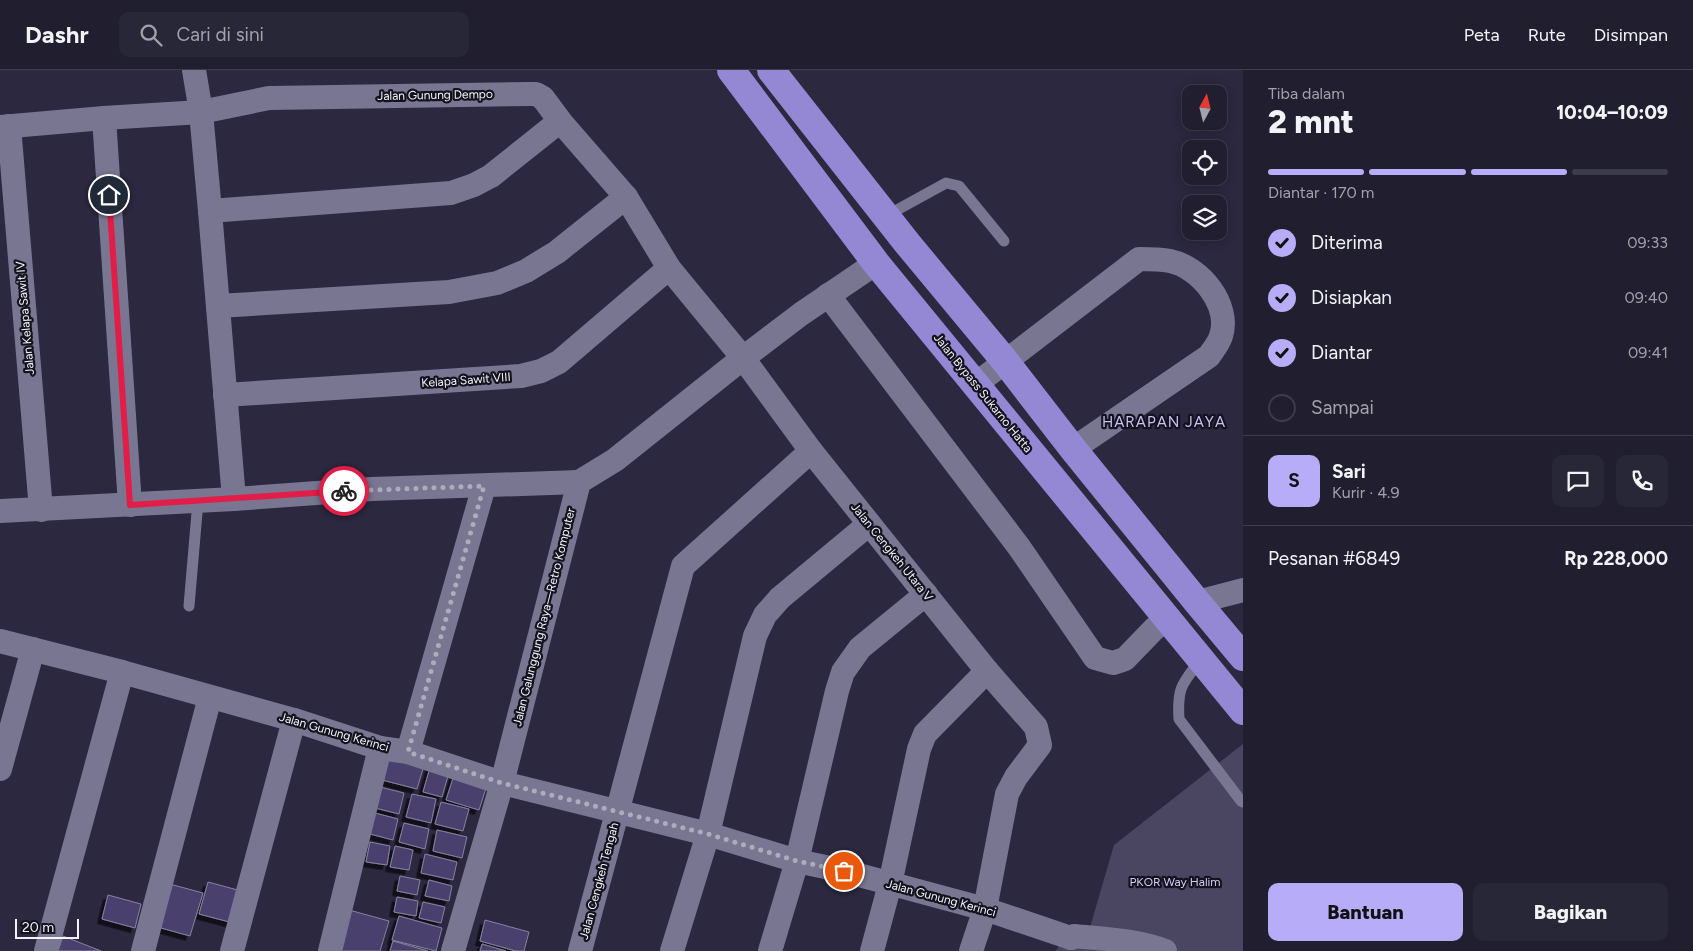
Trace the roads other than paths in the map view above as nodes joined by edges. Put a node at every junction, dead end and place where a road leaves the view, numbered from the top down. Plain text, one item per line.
1 (194, 70) edge
2 (731, 70) edge
3 (771, 70) edge
4 (201, 112) junction
5 (104, 118) junction
6 (560, 121) junction
7 (5, 127) edge
8 (626, 197) junction
9 (210, 211) junction
10 (886, 216) junction
11 (1004, 241) dead end
12 (876, 263) junction
13 (669, 268) junction
14 (948, 291) junction
15 (828, 295) junction
16 (218, 306) junction
17 (922, 318) junction
18 (743, 358) junction
19 (1005, 361) junction
20 (976, 384) junction
21 (225, 395) junction
22 (1073, 449) junction
23 (811, 451) junction
24 (579, 482) junction
25 (484, 486) junction
26 (234, 499) junction
27 (198, 501) junction
28 (130, 505) junction
29 (41, 510) junction
30 (0, 511) edge
31 (869, 524) junction
32 (1240, 588) edge
33 (926, 594) junction
34 (1197, 602) junction
35 (190, 606) dead end
36 (1168, 618) junction
37 (0, 641) edge
38 (33, 649) junction
39 (1243, 657) edge
40 (1201, 659) junction
41 (987, 671) junction
42 (122, 672) junction
43 (210, 697) junction
44 (1243, 710) edge
45 (294, 720) junction
46 (380, 748) junction
47 (408, 752) junction
48 (0, 769) edge
49 (502, 783) junction
50 (1243, 802) edge
51 (618, 810) junction
52 (708, 834) junction
53 (797, 861) junction
54 (890, 884) junction
55 (985, 909) junction
56 (1069, 945) edge
57 (46, 951) edge
58 (143, 951) edge
59 (232, 951) edge
60 (330, 951) edge
61 (453, 951) edge
62 (580, 951) edge
63 (672, 951) edge
64 (770, 951) edge
65 (872, 951) edge
66 (971, 951) edge
67 (1165, 951) edge

1 - 4 street
2 - 12 highway, Jalan Bypass Sukarno Hatta
3 - 10 highway
4 - 5 street, Jalan Gunung Dempo
4 - 6 street, Jalan Gunung Dempo
4 - 9 street
5 - 7 street, Jalan Gunung Dempo
5 - 28 street
6 - 8 street, Jalan Gunung Dempo
6 - 9 street
7 - 29 street, Jalan Kelapa Sawit IV
8 - 13 street, Jalan Gunung Dempo
8 - 16 street
9 - 16 street
10 - 11 lane
10 - 14 highway
12 - 15 street
12 - 17 highway, Jalan Bypass Sukarno Hatta
13 - 18 street, Jalan Gunung Dempo
13 - 21 street, Kelapa Sawit VIII
14 - 17 highway
14 - 19 highway
15 - 18 street
15 - 36 street
16 - 21 street
17 - 20 highway, Jalan Bypass Sukarno Hatta
18 - 23 street, Jalan Cengkeh Utara V
18 - 24 street
19 - 20 street
19 - 22 highway
19 - 22 street
20 - 36 highway, Jalan Bypass Sukarno Hatta
21 - 26 street
22 - 34 highway
23 - 31 street, Jalan Cengkeh Utara V
23 - 51 street, Jalan Cengkeh Tengah
24 - 25 street
24 - 49 street, Jalan Galunggung Raya—Retro Komputer
25 - 26 street
25 - 47 street
26 - 27 street
27 - 28 street
27 - 35 lane
28 - 29 street
29 - 30 street
31 - 33 street, Jalan Cengkeh Utara V
31 - 52 street
32 - 34 street
33 - 41 street, Jalan Cengkeh Utara V
33 - 53 street
34 - 39 highway
36 - 40 highway, Jalan Bypass Sukarno Hatta
37 - 38 street, Jalan Gunung Kerinci
38 - 42 street, Jalan Gunung Kerinci
38 - 48 street
40 - 44 highway, Jalan Bypass Sukarno Hatta
40 - 50 lane
41 - 54 street
41 - 55 street, Jalan Cengkeh Utara V
42 - 43 street, Jalan Gunung Kerinci
42 - 57 street
43 - 45 street, Jalan Gunung Kerinci
43 - 58 street
45 - 46 street, Jalan Gunung Kerinci
45 - 59 street
46 - 47 street, Jalan Gunung Kerinci
46 - 60 street
47 - 49 street, Jalan Gunung Kerinci
49 - 51 street, Jalan Gunung Kerinci
49 - 61 street, Jalan Galunggung Raya—Retro Komputer
51 - 52 street, Jalan Gunung Kerinci
51 - 62 street, Jalan Cengkeh Tengah
52 - 53 street, Jalan Gunung Kerinci
52 - 63 street
53 - 54 street, Jalan Gunung Kerinci
53 - 64 street
54 - 55 street, Jalan Gunung Kerinci
54 - 65 street
55 - 56 street, Jalan Gunung Kerinci
55 - 66 street
56 - 67 street, Jalan Gunung Kerinci

